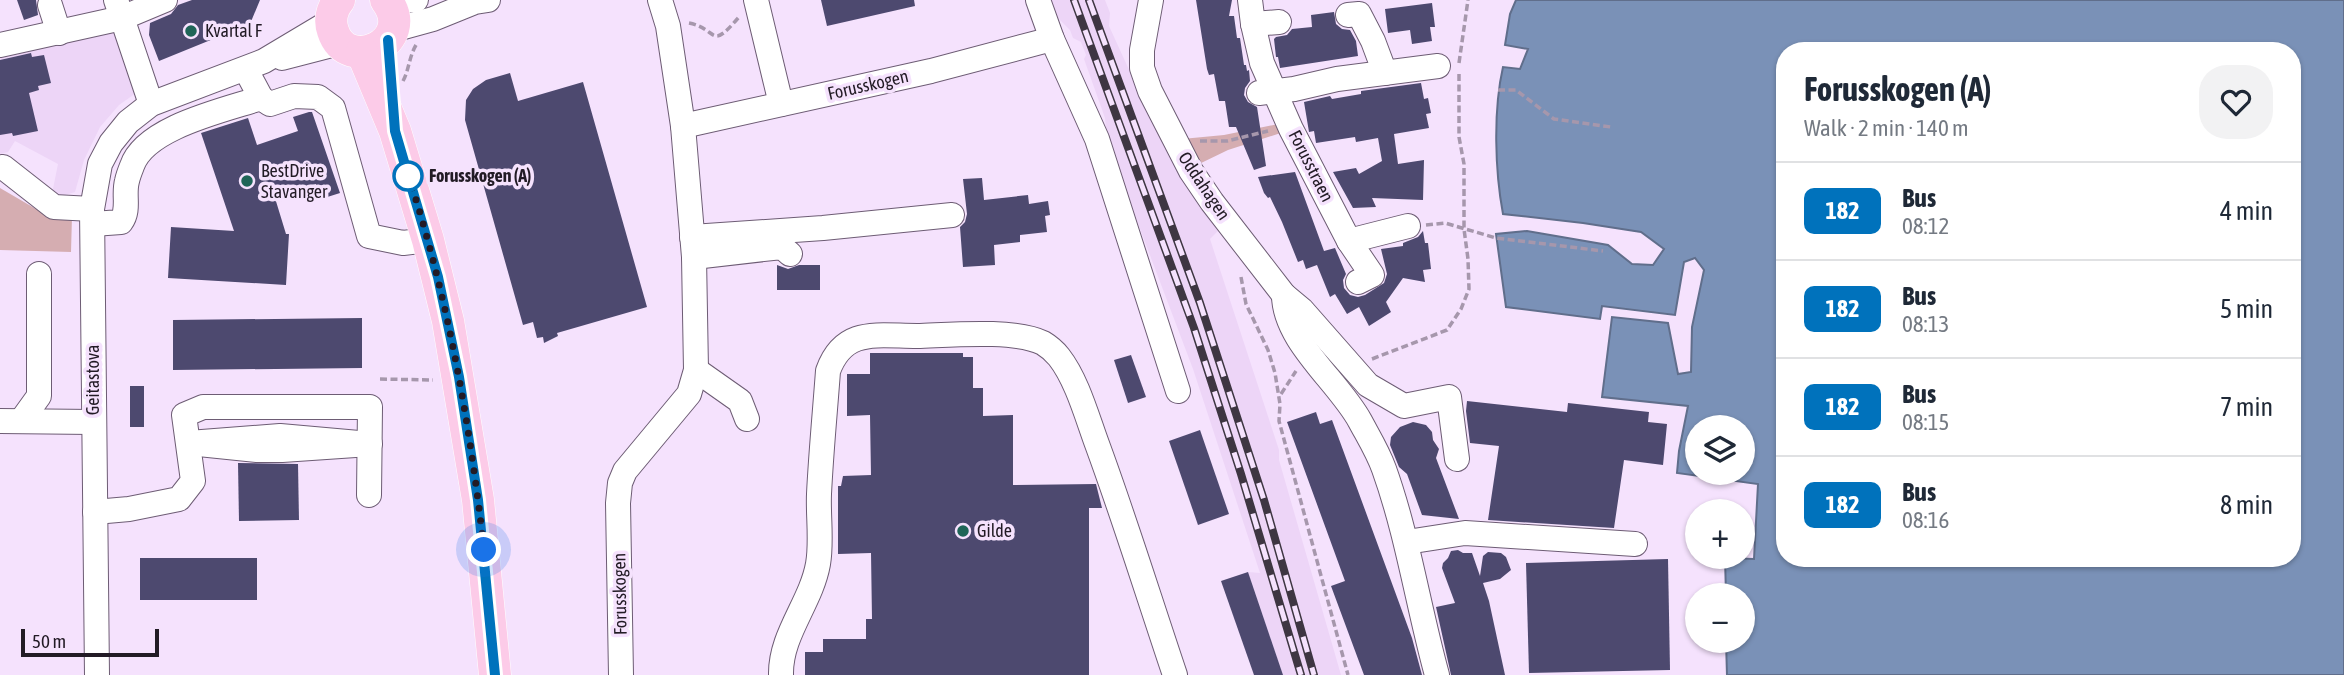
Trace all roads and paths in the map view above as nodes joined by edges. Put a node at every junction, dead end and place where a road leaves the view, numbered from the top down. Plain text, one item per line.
1 (165, 0) edge
2 (443, 0) edge
3 (660, 0) edge
4 (1038, 0) edge
5 (1468, 0) edge
6 (481, 1) edge
7 (756, 1) edge
8 (1148, 2) edge
9 (50, 5) dead end
10 (119, 9) edge
11 (1348, 15) dead end
12 (365, 17) edge
13 (1248, 20) edge
14 (682, 22) dead end
15 (1279, 22) dead end
16 (59, 33) junction
17 (425, 39) dead end
18 (1052, 40) junction
19 (0, 46) edge
20 (255, 66) junction
21 (1438, 66) dead end
22 (1390, 76) junction
23 (403, 81) dead end
24 (1498, 90) dead end
25 (261, 98) junction
26 (150, 104) junction
27 (781, 104) junction
28 (1285, 116) junction
29 (683, 126) junction
30 (1611, 127) dead end
31 (1176, 143) junction
32 (3, 167) dead end
33 (952, 215) dead end
34 (92, 217) junction
35 (1393, 228) joint
36 (1464, 229) junction
37 (1341, 234) junction
38 (428, 240) junction
39 (693, 247) junction
40 (1603, 251) dead end
41 (1252, 253) junction
42 (790, 254) dead end
43 (39, 274) dead end
44 (1362, 275) dead end
45 (1284, 295) junction
46 (1311, 355) junction
47 (1351, 367) junction
48 (696, 370) junction
49 (380, 379) dead end
50 (435, 391) dead end
51 (1178, 391) dead end
52 (1280, 396) junction
53 (747, 419) dead end
54 (11, 421) edge
55 (93, 422) junction
56 (189, 443) junction
57 (370, 444) junction
58 (1457, 459) dead end
59 (369, 495) dead end
60 (95, 503) junction
61 (1407, 542) junction
62 (1635, 544) dead end
63 (623, 674) edge
64 (97, 675) edge
65 (495, 675) edge
66 (781, 675) edge
67 (1175, 675) edge
68 (1348, 675) edge
69 (1437, 675) edge

1 - 10 street
2 - 6 street
3 - 29 street, Forusskogen
4 - 18 street
5 - 36 path
6 - 12 street
7 - 14 path
7 - 27 street
8 - 31 street, Oddahagen
9 - 16 street
10 - 16 street
10 - 26 street
11 - 22 street
12 - 20 street, Geitastova
12 - 38 main road
13 - 15 street
13 - 28 street, Forusstraen
16 - 19 street
17 - 23 path
18 - 27 street, Forusskogen
18 - 51 street
20 - 25 street
20 - 26 street, Geitastova
21 - 22 street
22 - 28 street
24 - 30 path
25 - 34 street
25 - 38 street
26 - 34 street, Geitastova
27 - 29 street, Forusskogen
28 - 31 path
28 - 37 street, Forusstraen
29 - 39 street, Forusskogen
31 - 41 street, Oddahagen
32 - 34 street
33 - 39 street
34 - 55 street, Geitastova
35 - 36 path
35 - 37 street
36 - 40 path
36 - 47 path
37 - 44 street, Forusstraen
38 - 65 main road
39 - 42 street
39 - 48 street, Forusskogen
41 - 45 street, Oddahagen
41 - 52 path
43 - 54 street
45 - 46 street, Oddahagen
45 - 47 street
46 - 52 path
46 - 61 street, Oddahagen
47 - 58 street
48 - 53 street
48 - 63 street, Forusskogen
49 - 50 path
52 - 68 path
54 - 55 street
55 - 60 street, Geitastova
56 - 57 street
56 - 57 street
56 - 60 street
57 - 59 street
60 - 64 street, Geitastova
61 - 62 street
61 - 69 street, Oddahagen
66 - 67 street

